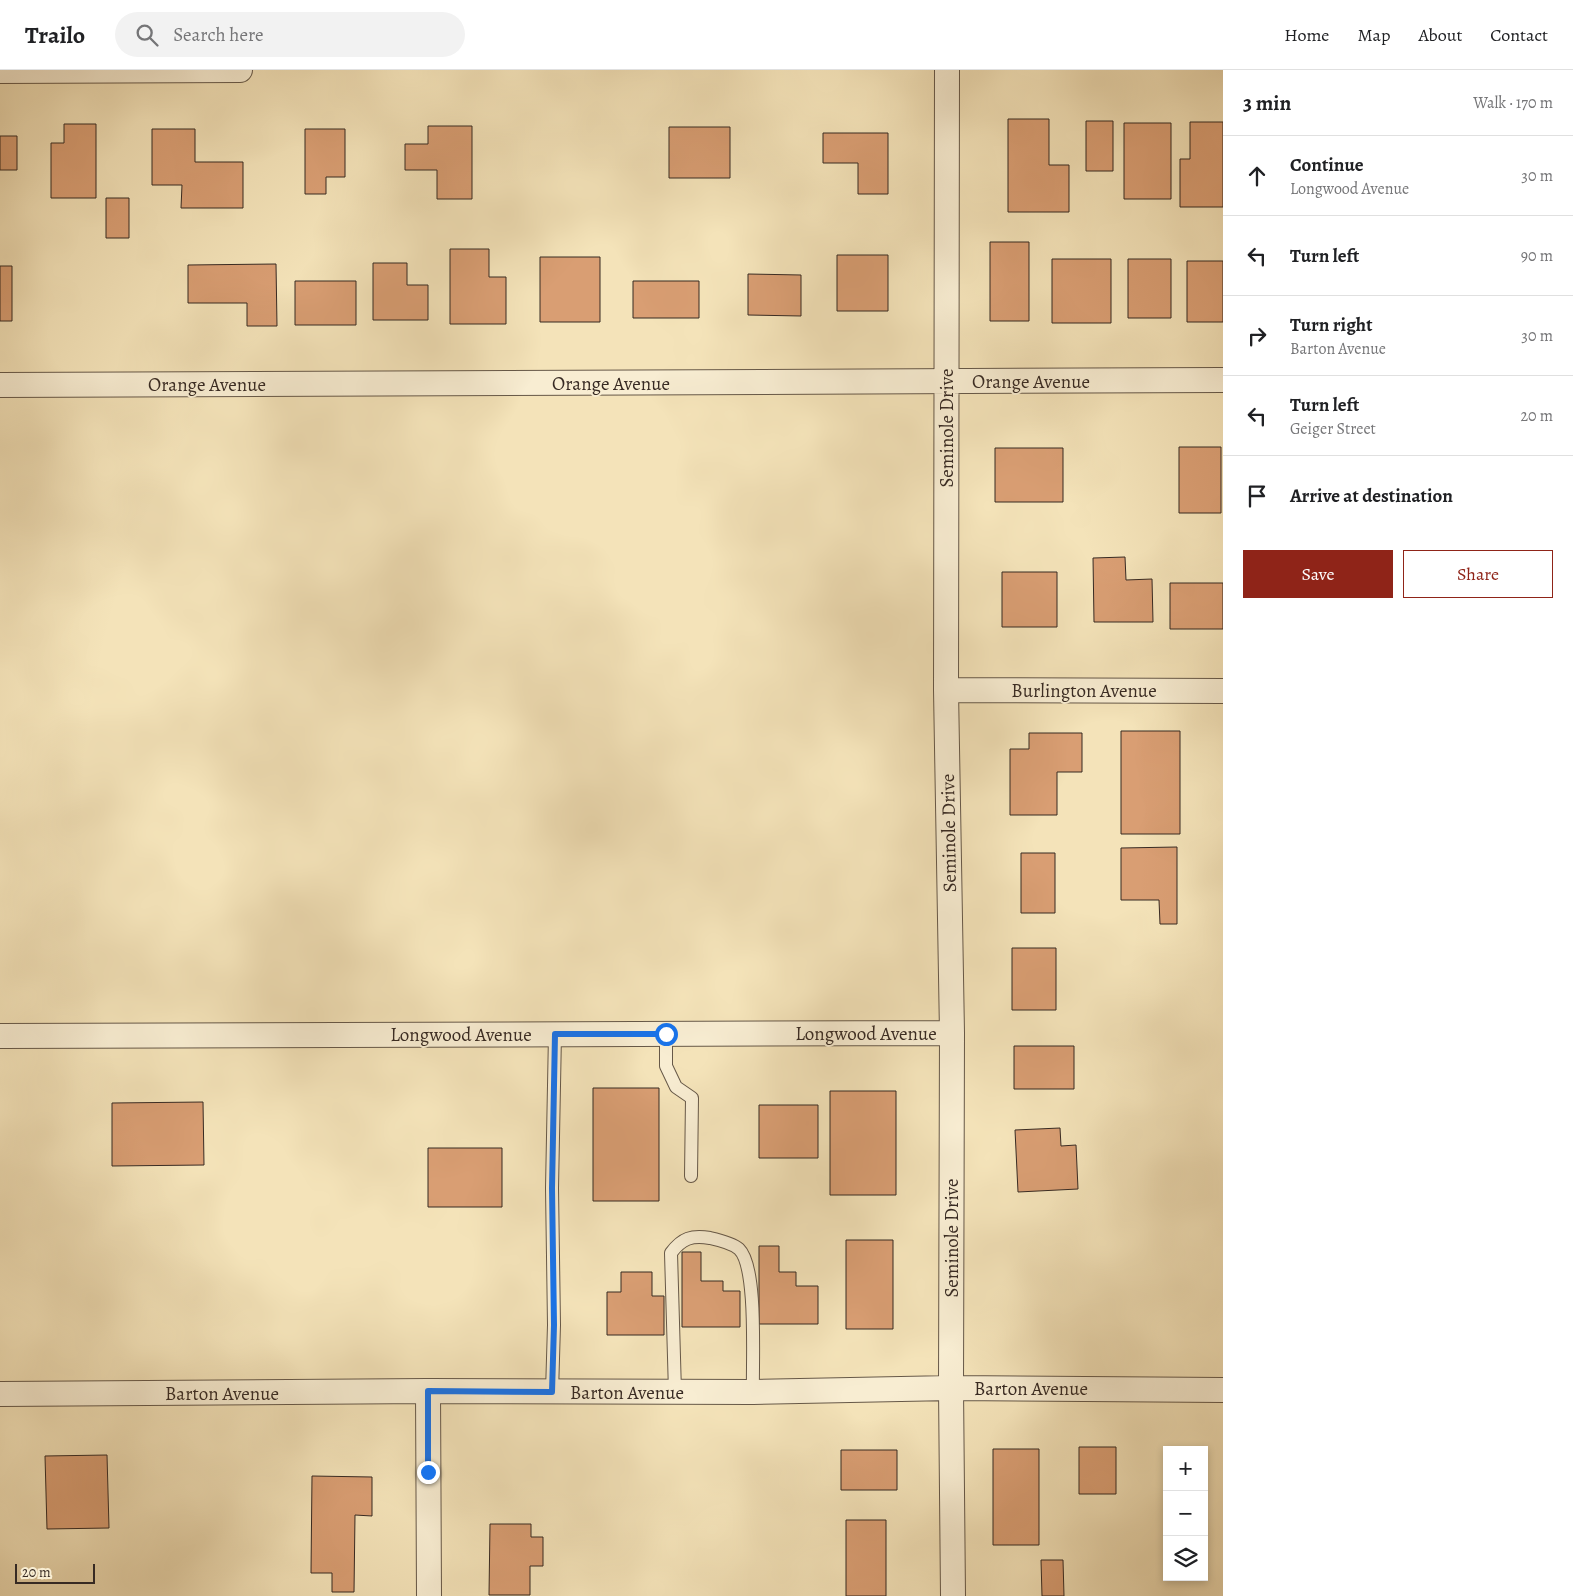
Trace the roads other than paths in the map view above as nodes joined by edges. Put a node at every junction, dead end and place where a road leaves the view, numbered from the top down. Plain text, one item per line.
1 (240, 70) edge
2 (947, 70) edge
3 (0, 71) edge
4 (1223, 380) edge
5 (946, 381) junction
6 (0, 385) edge
7 (946, 690) junction
8 (1223, 691) edge
9 (952, 1033) junction
10 (555, 1034) junction
11 (666, 1034) junction
12 (0, 1036) edge
13 (691, 1176) dead end
14 (951, 1388) junction
15 (1223, 1390) edge
16 (428, 1391) junction
17 (552, 1392) junction
18 (674, 1392) junction
19 (753, 1392) junction
20 (0, 1394) edge
21 (428, 1596) edge
22 (953, 1596) edge

1 - 3 street
2 - 5 street, Seminole Drive
4 - 5 street, Orange Avenue
5 - 6 street, Orange Avenue
5 - 7 street, Seminole Drive
7 - 8 street, Burlington Avenue
7 - 9 street, Seminole Drive
9 - 11 street, Longwood Avenue
9 - 14 street, Seminole Drive
10 - 11 street, Longwood Avenue
10 - 12 street, Longwood Avenue
10 - 17 lane
11 - 13 lane
14 - 15 street, Barton Avenue
14 - 19 street, Barton Avenue
14 - 22 street, Seminole Drive
16 - 17 street, Barton Avenue
16 - 20 street, Barton Avenue
16 - 21 street
17 - 18 street, Barton Avenue
18 - 19 street, Barton Avenue
18 - 19 lane

